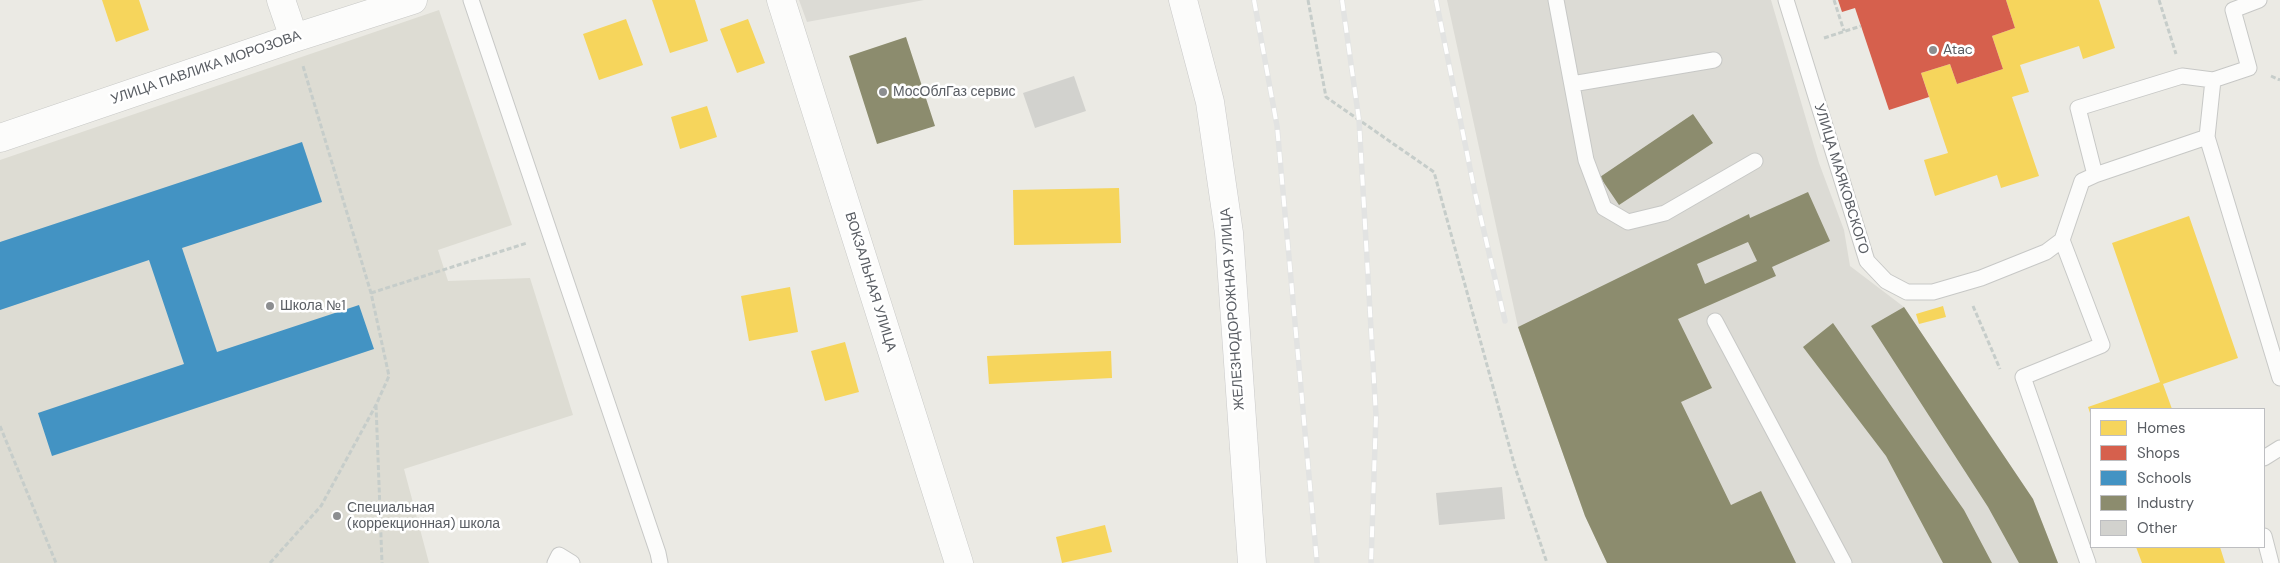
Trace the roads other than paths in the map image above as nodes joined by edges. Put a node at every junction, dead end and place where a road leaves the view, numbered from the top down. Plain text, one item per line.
1 (281, 0) edge
2 (413, 0) edge
3 (470, 0) edge
4 (781, 0) edge
5 (1183, 0) edge
6 (1556, 0) edge
7 (1786, 0) edge
8 (2259, 0) edge
9 (297, 48) junction
10 (1714, 60) dead end
11 (2213, 80) junction
12 (1572, 84) junction
13 (2207, 137) junction
14 (0, 138) edge
15 (1754, 161) dead end
16 (2095, 175) junction
17 (2062, 240) junction
18 (1715, 320) dead end
19 (2280, 378) edge
20 (2280, 448) edge
21 (2265, 457) edge
22 (2265, 540) edge
23 (556, 563) edge
24 (572, 563) edge
25 (660, 563) edge
26 (959, 563) edge
27 (1252, 563) edge
28 (1844, 563) edge
29 (2088, 563) edge
30 (2271, 563) edge

1 - 9 street
2 - 9 street, УЛИЦА ПАВЛИКА МОРОЗОВА
3 - 25 lane
4 - 26 street, ВОКЗАЛЬНАЯ УЛИЦА
5 - 27 street, ЖЕЛЕЗНОДОРОЖНАЯ УЛИЦА
6 - 12 lane
7 - 17 lane, УЛИЦА МАЯКОВСКОГО
8 - 11 lane
9 - 14 street, УЛИЦА ПАВЛИКА МОРОЗОВА
10 - 12 lane
11 - 13 lane
11 - 16 lane
12 - 15 lane
13 - 16 lane
13 - 19 lane
16 - 17 lane
17 - 29 lane
18 - 28 lane
20 - 21 lane
22 - 30 lane
23 - 24 lane

